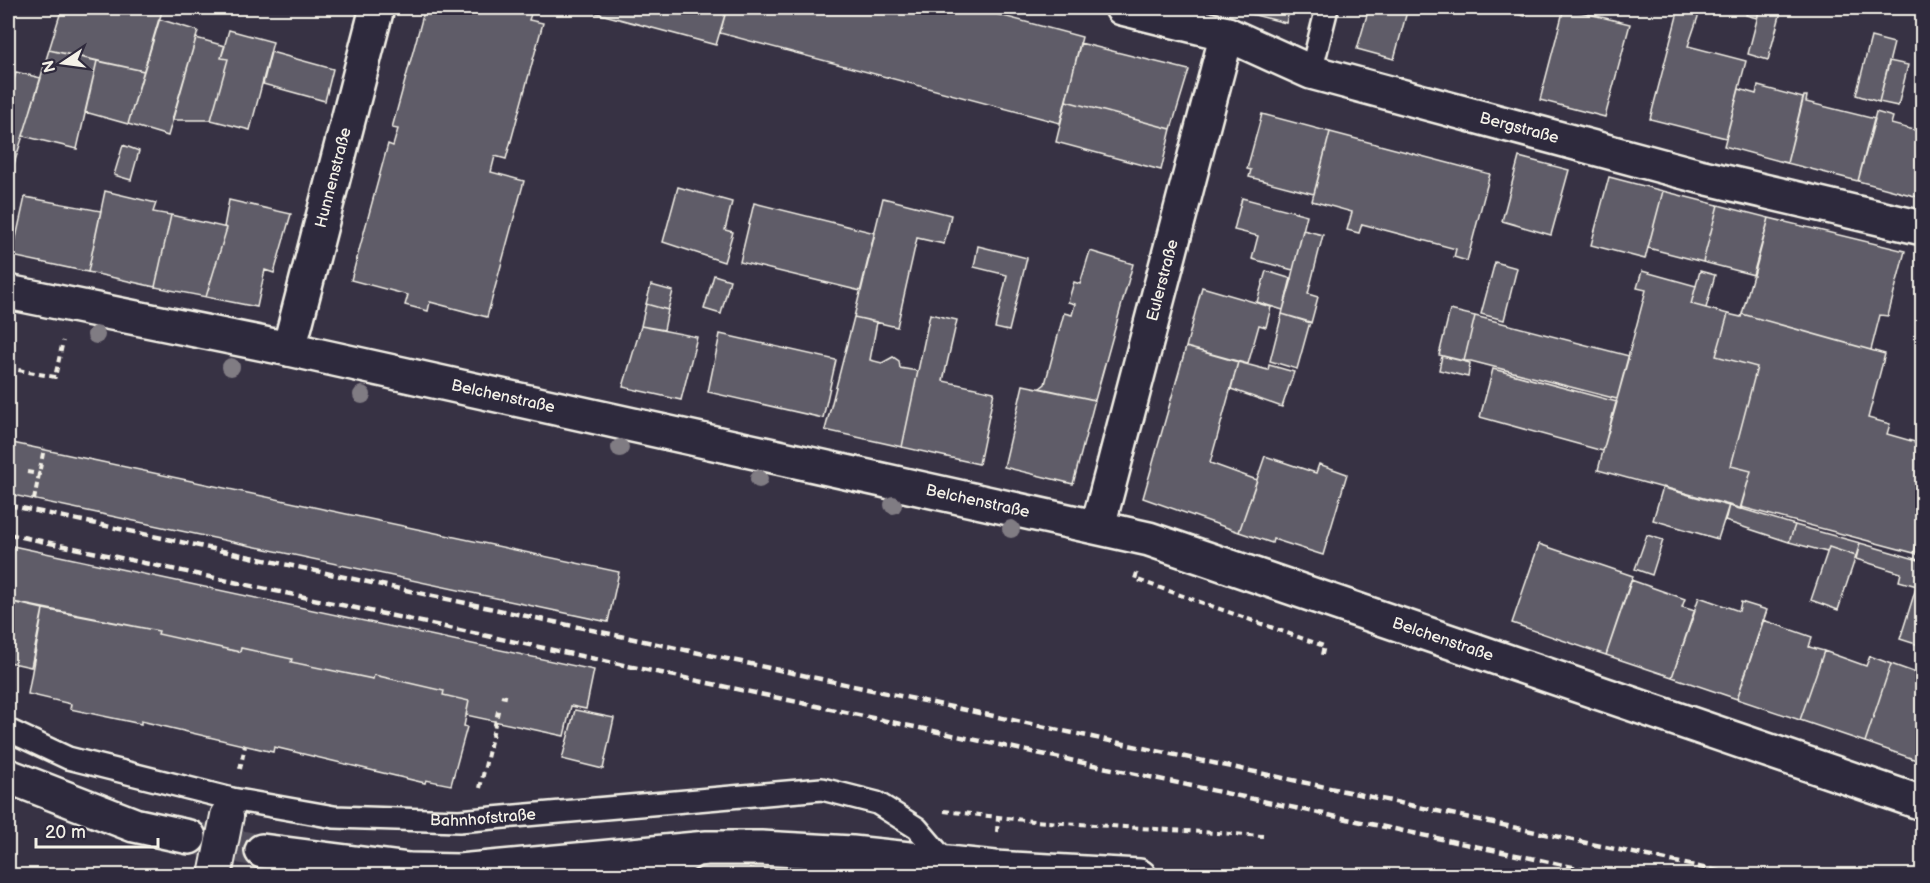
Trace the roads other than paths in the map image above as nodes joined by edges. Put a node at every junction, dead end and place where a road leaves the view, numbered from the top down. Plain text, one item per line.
1 (377, 8) edge
2 (1122, 8) edge
3 (1327, 8) edge
4 (1227, 34) junction
5 (1311, 72) junction
6 (1923, 228) edge
7 (8, 292) edge
8 (288, 349) junction
9 (1098, 526) junction
10 (8, 730) edge
11 (8, 776) edge
12 (1923, 803) edge
13 (227, 816) dead end
14 (189, 837) tunnel mouth
15 (707, 848) junction
16 (262, 851) tunnel mouth
17 (946, 862) junction
18 (995, 872) edge
19 (215, 876) edge
20 (652, 876) edge
21 (1139, 876) edge

1 - 8 main road, Hunnenstraße
2 - 4 main road, Bergstraße
3 - 5 lane
4 - 5 main road, Bergstraße
4 - 9 main road, Eulerstraße
5 - 6 main road, Bergstraße
7 - 8 main road, Belchenstraße
8 - 9 main road, Belchenstraße
9 - 12 main road, Belchenstraße
10 - 17 lane, Bahnhofstraße
11 - 14 main road
13 - 19 street
15 - 16 main road
15 - 17 main road
15 - 20 lane
17 - 18 main road
18 - 21 main road

